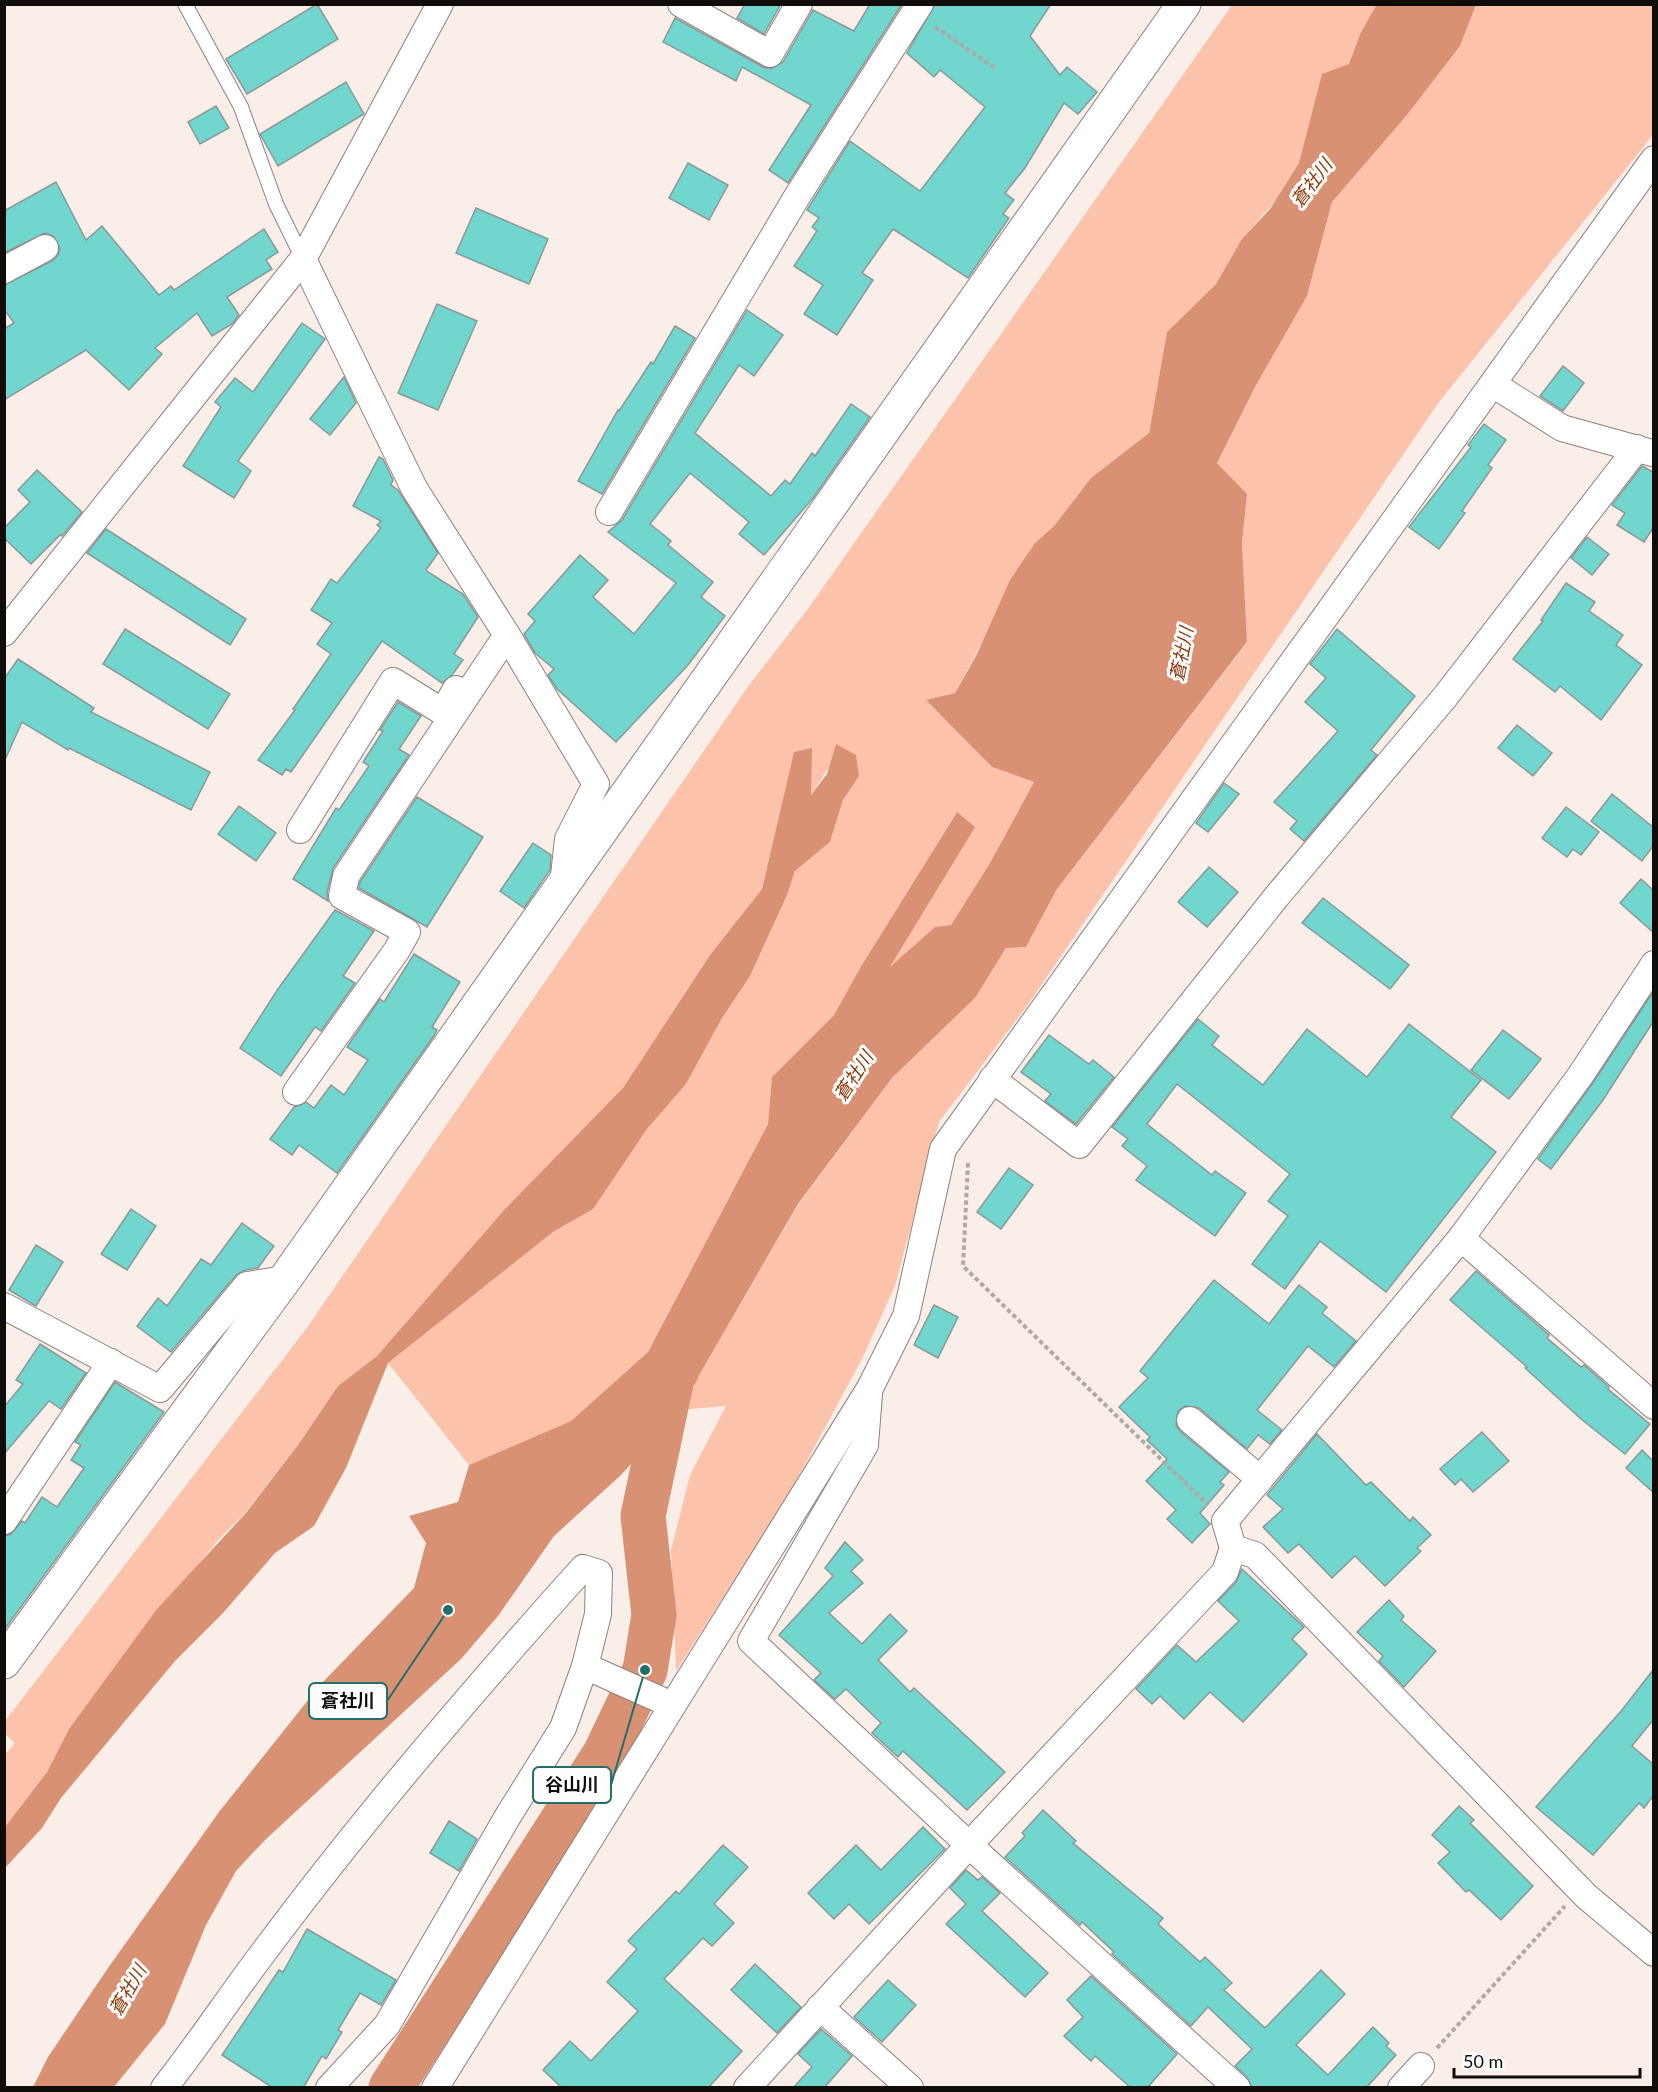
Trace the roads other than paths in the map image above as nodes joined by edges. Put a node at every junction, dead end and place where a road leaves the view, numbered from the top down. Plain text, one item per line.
1 (185, 4) edge
2 (440, 4) edge
3 (681, 4) edge
4 (799, 4) edge
5 (1184, 4) edge
6 (917, 9) edge
7 (1653, 159) edge
8 (45, 248) dead end
9 (303, 259) junction
10 (4, 270) edge
11 (1494, 385) junction
12 (1647, 447) edge
13 (609, 512) dead end
14 (501, 626) junction
15 (4, 633) edge
16 (300, 830) dead end
17 (563, 885) junction
18 (1653, 964) edge
19 (992, 1079) junction
20 (296, 1092) dead end
21 (1461, 1238) junction
22 (285, 1279) junction
23 (4, 1306) edge
24 (111, 1362) junction
25 (870, 1388) junction
26 (1653, 1406) edge
27 (1190, 1420) dead end
28 (1260, 1479) junction
29 (4, 1521) edge
30 (1233, 1548) junction
31 (4, 1662) edge
32 (585, 1666) junction
33 (671, 1704) junction
34 (969, 1845) junction
35 (1653, 1953) edge
36 (820, 2007) junction
37 (1421, 2066) road end
38 (164, 2088) edge
39 (329, 2088) edge
40 (435, 2088) edge
41 (747, 2088) edge
42 (910, 2088) edge
43 (1237, 2088) edge
44 (1401, 2088) edge

1 - 9 lane
2 - 9 street
3 - 4 street
5 - 17 street
6 - 13 street
7 - 11 street
8 - 10 street
9 - 14 street
9 - 15 street
11 - 12 street
11 - 19 street
12 - 19 street
14 - 16 street
14 - 17 street
14 - 20 street
17 - 22 street
18 - 21 street
19 - 25 street
21 - 26 street
21 - 28 street
22 - 24 street
22 - 31 street
23 - 24 street
24 - 29 street
25 - 33 street
25 - 34 street
27 - 28 street
28 - 30 street
30 - 34 street
30 - 35 street
32 - 33 street
32 - 38 street
32 - 39 street
33 - 40 street
34 - 36 street
34 - 43 street
36 - 41 street
36 - 42 street
37 - 44 street

